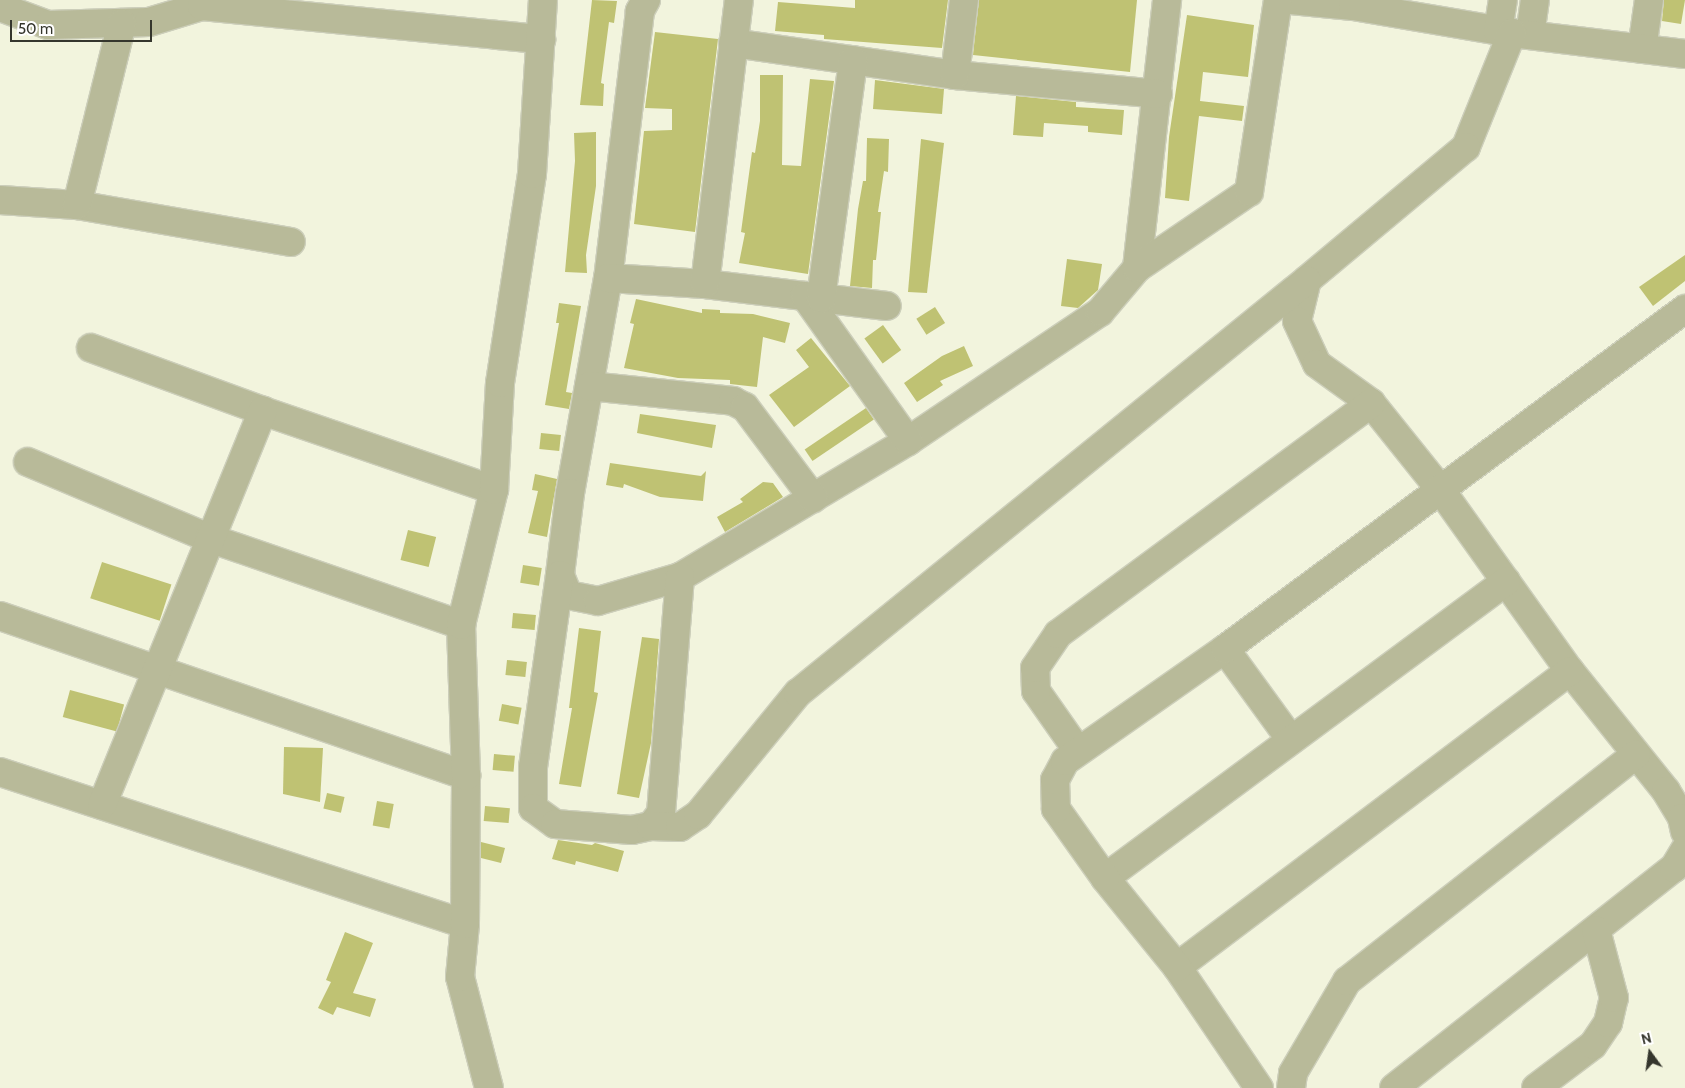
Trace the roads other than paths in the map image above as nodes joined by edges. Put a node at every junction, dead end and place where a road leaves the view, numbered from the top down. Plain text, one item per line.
1 (543, 0) edge
2 (646, 0) edge
3 (738, 0) edge
4 (964, 0) edge
5 (1167, 0) edge
6 (1278, 0) edge
7 (1291, 0) edge
8 (1503, 0) edge
9 (1535, 0) edge
10 (1649, 0) edge
11 (1390, 6) edge
12 (0, 7) edge
13 (150, 11) edge
14 (122, 23) junction
15 (1513, 33) junction
16 (541, 39) junction
17 (734, 43) junction
18 (1642, 49) junction
19 (1685, 54) edge
20 (853, 60) junction
21 (955, 75) junction
22 (1158, 94) junction
23 (0, 200) edge
24 (77, 206) junction
25 (291, 242) dead end
26 (1137, 268) junction
27 (608, 278) junction
28 (1308, 280) junction
29 (705, 284) junction
30 (813, 297) junction
31 (887, 306) dead end
32 (1685, 310) edge
33 (91, 348) dead end
34 (589, 386) junction
35 (1371, 404) junction
36 (262, 411) junction
37 (908, 442) junction
38 (28, 462) dead end
39 (1440, 489) junction
40 (494, 490) junction
41 (813, 498) junction
42 (209, 538) junction
43 (560, 575) junction
44 (680, 577) junction
45 (1506, 581) junction
46 (0, 616) edge
47 (461, 626) junction
48 (1225, 649) junction
49 (158, 670) junction
50 (1570, 671) junction
51 (1291, 740) junction
52 (1078, 751) junction
53 (1636, 754) junction
54 (0, 772) edge
55 (466, 776) junction
56 (102, 805) junction
57 (651, 826) junction
58 (1685, 832) edge
59 (1685, 850) edge
60 (1105, 878) junction
61 (466, 924) junction
62 (1596, 930) junction
63 (1177, 967) junction
64 (489, 1088) edge
65 (1258, 1088) edge
66 (1291, 1088) edge
67 (1394, 1088) edge
68 (1536, 1088) edge

1 - 16 street
2 - 27 street
3 - 17 street
4 - 21 street
5 - 22 street
6 - 26 street
7 - 11 street
8 - 15 street
9 - 15 street
10 - 18 street
11 - 15 street
12 - 14 street
13 - 14 street
13 - 16 street
14 - 24 street
15 - 18 street
15 - 28 street
16 - 40 street
17 - 20 street
17 - 29 street
18 - 19 street
20 - 21 street
20 - 30 street
21 - 22 street
22 - 26 street
23 - 24 street
24 - 25 street
26 - 37 street
27 - 29 street
27 - 34 street
28 - 35 street
28 - 57 street
29 - 30 street
30 - 31 street
30 - 37 street
32 - 39 street
33 - 36 street
34 - 41 street
34 - 43 street
35 - 39 street
35 - 52 street
36 - 40 street
36 - 42 street
37 - 41 street
38 - 42 street
39 - 45 street
39 - 48 street
40 - 47 street
41 - 44 street
42 - 47 street
42 - 49 street
43 - 44 street
43 - 57 street
44 - 57 street
45 - 50 street
45 - 51 street
46 - 49 street
47 - 55 street
48 - 51 street
48 - 52 street
49 - 55 street
49 - 56 street
50 - 53 street
50 - 63 street
51 - 60 street
52 - 60 street
53 - 58 street
53 - 66 street
54 - 56 street
55 - 61 street
56 - 61 street
59 - 62 street
60 - 63 street
61 - 64 street
62 - 67 street
62 - 68 street
63 - 65 street

